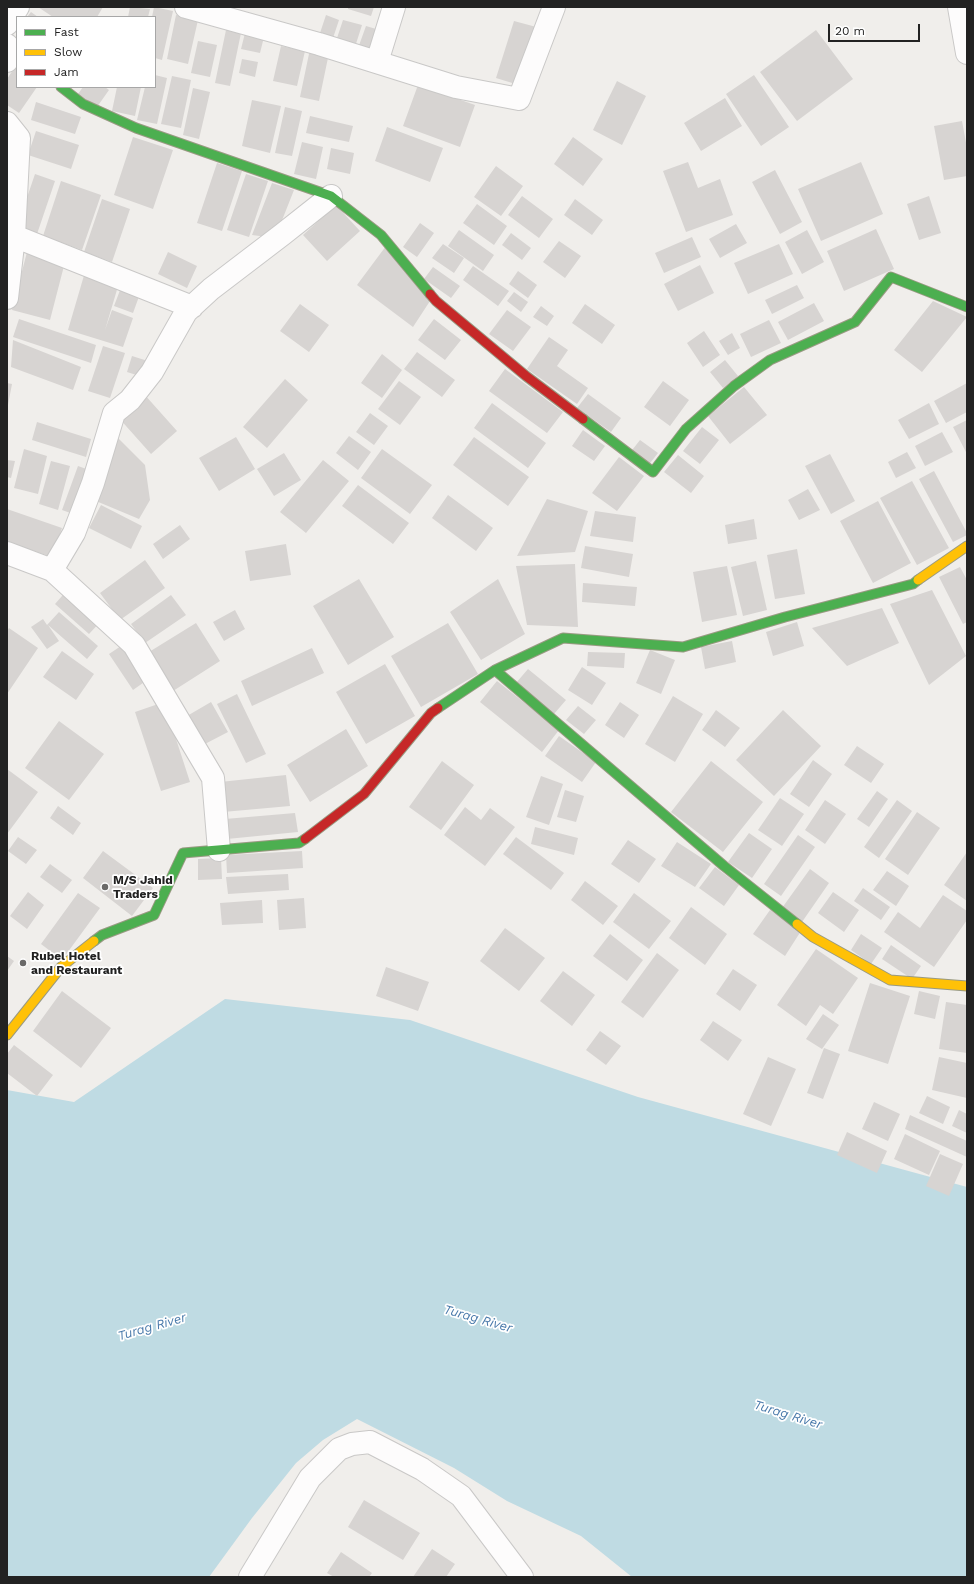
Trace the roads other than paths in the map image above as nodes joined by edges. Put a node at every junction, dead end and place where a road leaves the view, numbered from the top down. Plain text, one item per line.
1 (18, 7) edge
2 (186, 7) edge
3 (394, 7) edge
4 (554, 7) edge
5 (958, 7) edge
6 (7, 24) edge
7 (967, 52) edge
8 (377, 62) junction
9 (62, 88) edge
10 (7, 123) edge
11 (331, 196) junction
12 (14, 236) junction
13 (7, 298) edge
14 (192, 307) junction
15 (967, 307) edge
16 (967, 546) edge
17 (7, 553) edge
18 (52, 570) junction
19 (495, 670) junction
20 (219, 850) junction
21 (967, 986) edge
22 (7, 1035) edge
23 (250, 1577) edge
24 (522, 1577) edge

1 - 6 street
2 - 8 street
3 - 8 street
4 - 8 street
5 - 7 street
9 - 11 street
10 - 12 street
11 - 14 street
11 - 15 street
12 - 13 street
12 - 14 street
14 - 18 street
16 - 19 street
17 - 18 street
18 - 20 street
19 - 20 street
19 - 21 street
20 - 22 street
23 - 24 street

